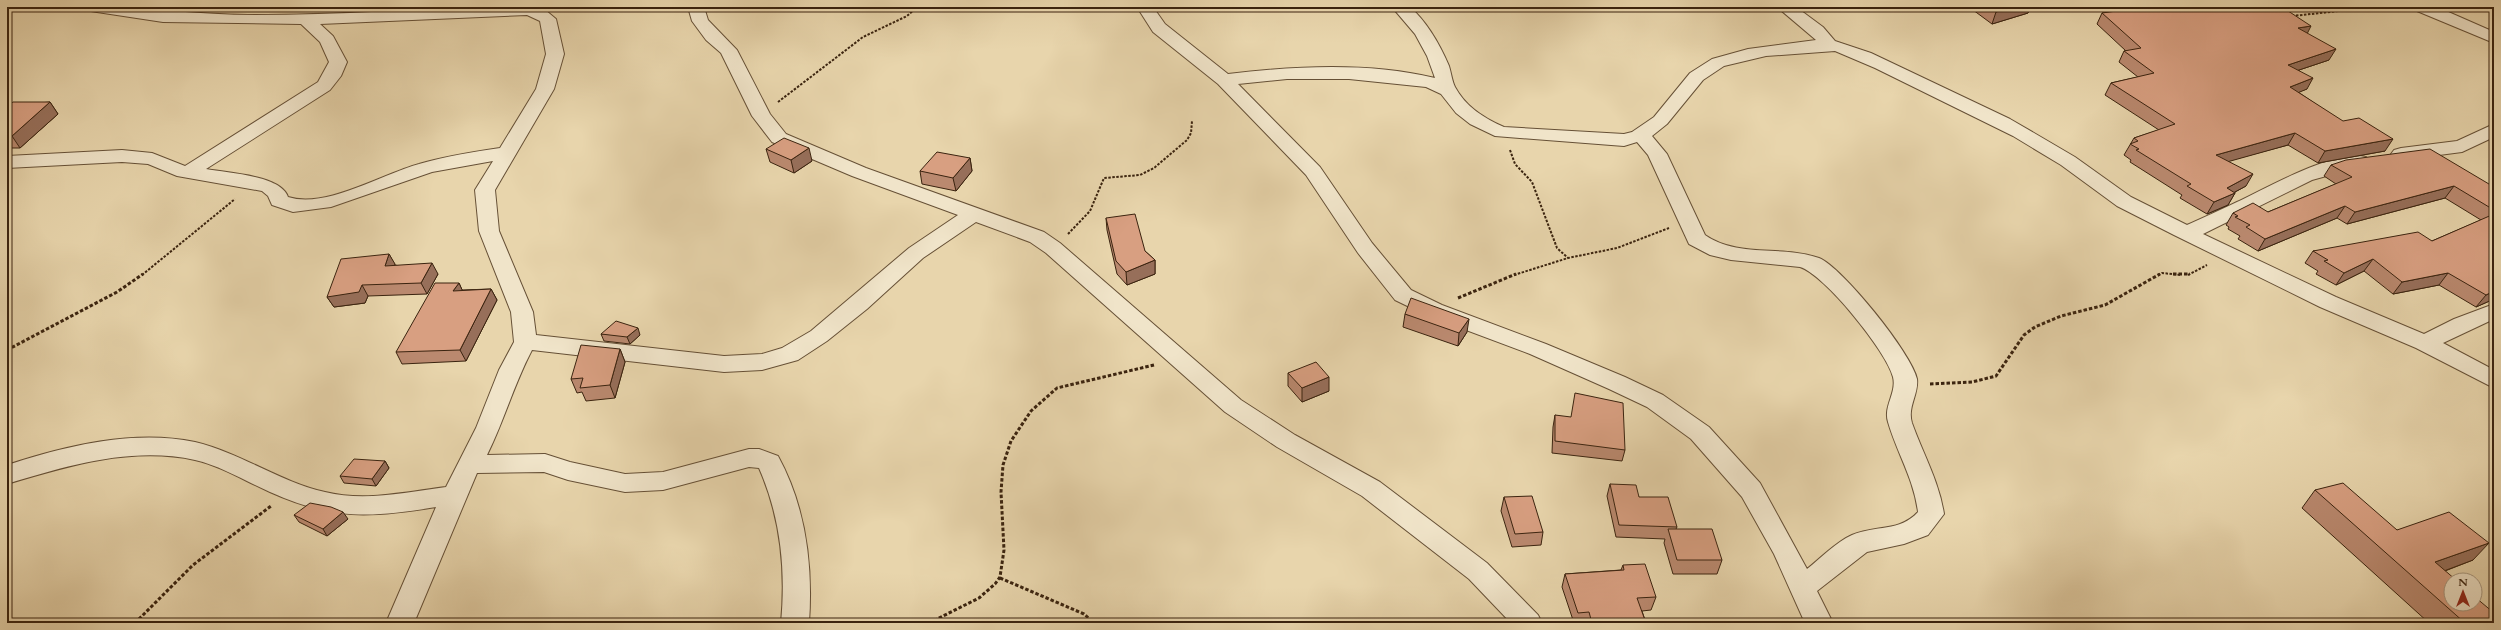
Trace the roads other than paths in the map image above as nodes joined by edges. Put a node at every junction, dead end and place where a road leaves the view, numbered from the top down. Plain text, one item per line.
1 (97, 7) edge
2 (696, 7) edge
3 (1145, 7) edge
4 (1400, 7) edge
5 (1785, 7) edge
6 (2424, 7) edge
7 (542, 10) edge
8 (304, 18) junction
9 (2494, 38) edge
10 (1829, 45) junction
11 (1224, 80) junction
12 (1446, 89) junction
13 (2494, 130) edge
14 (1642, 136) junction
15 (507, 153) junction
16 (7, 162) edge
17 (190, 171) junction
18 (973, 214) junction
19 (2188, 233) junction
20 (2494, 311) edge
21 (525, 342) junction
22 (2424, 343) junction
23 (2494, 380) edge
24 (471, 464) junction
25 (7, 475) edge
26 (454, 495) junction
27 (1803, 586) junction
28 (400, 623) edge
29 (795, 623) edge
30 (1528, 623) edge
31 (1819, 623) edge

1 - 8 street
2 - 18 street
3 - 11 street
4 - 12 street
5 - 10 street
6 - 9 street
7 - 8 street
7 - 15 street
8 - 17 street
10 - 14 street
10 - 19 street
11 - 12 street
11 - 27 street
12 - 14 street
13 - 19 street
14 - 27 street
15 - 17 street
15 - 21 street
16 - 17 street
18 - 21 street
18 - 30 street
19 - 22 street
20 - 22 street
21 - 24 street
22 - 23 street
24 - 26 street
24 - 29 street
25 - 26 street
26 - 28 street
27 - 31 street

